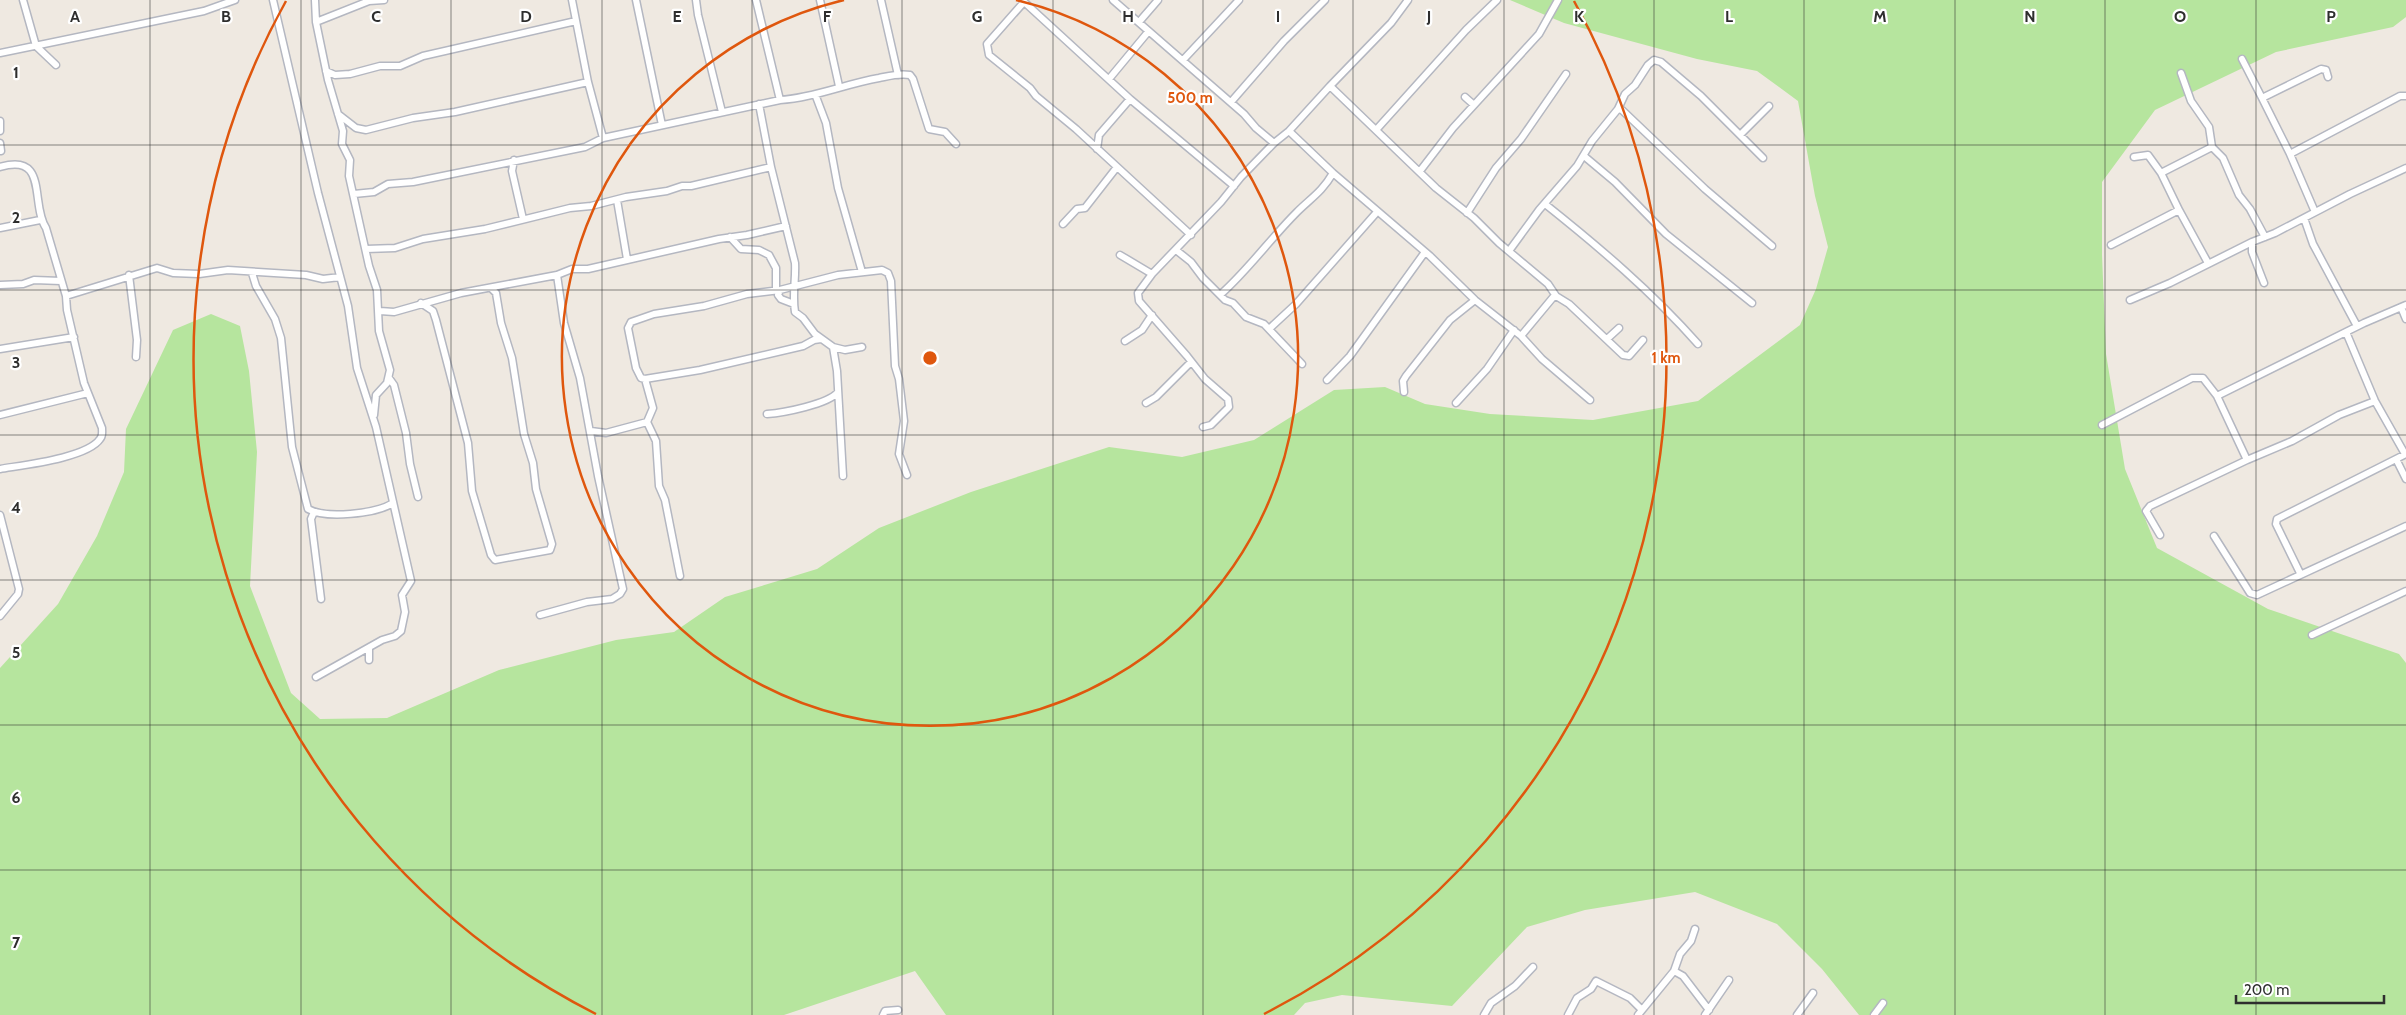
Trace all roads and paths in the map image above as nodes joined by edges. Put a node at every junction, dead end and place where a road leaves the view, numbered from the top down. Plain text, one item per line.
1 (23, 0) edge
2 (234, 0) edge
3 (273, 0) edge
4 (315, 0) edge
5 (369, 0) edge
6 (384, 0) edge
7 (572, 0) edge
8 (636, 0) edge
9 (696, 0) edge
10 (756, 0) edge
11 (820, 0) edge
12 (881, 0) edge
13 (1113, 0) edge
14 (1158, 0) edge
15 (1239, 0) edge
16 (1325, 0) edge
17 (1408, 0) edge
18 (1497, 0) edge
19 (1558, 0) edge
20 (1023, 1) edge
21 (315, 18) junction
22 (576, 21) junction
23 (1139, 22) junction
24 (1148, 32) junction
25 (36, 46) junction
26 (0, 53) edge
27 (2242, 59) dead end
28 (1183, 60) junction
29 (56, 65) dead end
30 (326, 71) junction
31 (1566, 74) dead end
32 (2181, 74) dead end
33 (335, 75) junction
34 (898, 75) junction
35 (2328, 77) dead end
36 (1109, 79) junction
37 (328, 80) junction
38 (588, 82) junction
39 (839, 86) junction
40 (1330, 86) junction
41 (815, 94) junction
42 (2406, 96) edge
43 (1465, 97) dead end
44 (1130, 98) junction
45 (2262, 98) junction
46 (780, 100) junction
47 (1231, 102) junction
48 (759, 104) junction
49 (1474, 105) junction
50 (1769, 106) dead end
51 (1618, 109) junction
52 (722, 112) junction
53 (338, 113) junction
54 (0, 121) edge
55 (662, 125) junction
56 (1376, 130) junction
57 (1290, 131) junction
58 (0, 132) edge
59 (1099, 135) junction
60 (1740, 135) junction
61 (603, 138) junction
62 (1086, 139) junction
63 (1274, 143) junction
64 (956, 144) dead end
65 (2212, 147) junction
66 (1097, 149) junction
67 (2290, 154) junction
68 (1584, 156) junction
69 (1763, 158) dead end
70 (2134, 158) dead end
71 (514, 160) junction
72 (0, 167) edge
73 (771, 167) junction
74 (1117, 167) junction
75 (2406, 168) edge
76 (1420, 171) junction
77 (1332, 173) junction
78 (2161, 173) junction
79 (1234, 186) junction
80 (354, 194) junction
81 (617, 200) junction
82 (1545, 204) junction
83 (2179, 210) junction
84 (1377, 212) junction
85 (1467, 212) junction
86 (2315, 212) junction
87 (2304, 218) junction
88 (523, 219) junction
89 (40, 220) junction
90 (1063, 224) dead end
91 (786, 226) junction
92 (0, 228) edge
93 (1191, 235) junction
94 (730, 237) junction
95 (2265, 237) junction
96 (2252, 242) junction
97 (2111, 245) dead end
98 (1772, 246) dead end
99 (366, 249) junction
100 (1176, 250) junction
101 (1510, 251) junction
102 (1425, 252) junction
103 (1120, 255) dead end
104 (627, 259) junction
105 (2208, 263) junction
106 (862, 272) junction
107 (252, 273) junction
108 (1152, 274) junction
109 (129, 275) junction
110 (557, 275) junction
111 (340, 277) junction
112 (61, 280) junction
113 (2264, 283) dead end
114 (793, 285) junction
115 (0, 286) edge
116 (500, 286) junction
117 (491, 288) junction
118 (778, 290) junction
119 (496, 294) junction
120 (1221, 294) junction
121 (1556, 295) junction
122 (66, 296) junction
123 (442, 298) junction
124 (378, 300) junction
125 (1474, 300) junction
126 (2130, 300) dead end
127 (421, 303) junction
128 (1752, 303) dead end
129 (794, 304) junction
130 (2403, 306) edge
131 (380, 311) junction
132 (433, 311) junction
133 (394, 312) junction
134 (1152, 315) junction
135 (2406, 319) edge
136 (2358, 326) junction
137 (1619, 328) dead end
138 (1269, 329) junction
139 (1514, 330) junction
140 (2346, 332) junction
141 (1521, 336) junction
142 (74, 337) junction
143 (817, 337) junction
144 (1607, 339) junction
145 (1643, 340) dead end
146 (1125, 341) dead end
147 (1698, 344) dead end
148 (833, 347) junction
149 (862, 347) dead end
150 (0, 349) edge
151 (136, 357) dead end
152 (1190, 362) junction
153 (1302, 364) dead end
154 (389, 378) junction
155 (645, 379) junction
156 (1327, 380) dead end
157 (838, 392) junction
158 (1404, 392) dead end
159 (88, 393) junction
160 (2217, 396) junction
161 (1590, 400) dead end
162 (2375, 401) junction
163 (1146, 403) dead end
164 (1456, 403) dead end
165 (372, 404) junction
166 (767, 414) dead end
167 (0, 415) edge
168 (646, 422) junction
169 (2102, 424) dead end
170 (1204, 427) dead end
171 (591, 431) junction
172 (2406, 454) edge
173 (2396, 459) junction
174 (2247, 460) junction
175 (0, 469) edge
176 (907, 475) dead end
177 (843, 476) dead end
178 (2406, 479) edge
179 (418, 497) dead end
180 (392, 503) junction
181 (314, 512) junction
182 (0, 515) edge
183 (2406, 526) edge
184 (2160, 535) dead end
185 (2214, 536) dead end
186 (2300, 573) junction
187 (680, 576) dead end
188 (2406, 591) edge
189 (321, 599) dead end
190 (540, 615) dead end
191 (0, 616) edge
192 (2312, 635) dead end
193 (369, 649) junction
194 (369, 660) dead end
195 (316, 678) dead end
196 (1695, 929) dead end
197 (1533, 967) dead end
198 (1674, 971) junction
199 (1729, 980) dead end
200 (1813, 993) dead end
201 (1883, 1003) dead end
202 (898, 1010) dead end
203 (1641, 1013) edge
204 (1707, 1013) edge
205 (883, 1015) edge
206 (1484, 1015) edge
207 (1568, 1015) edge
208 (1797, 1015) edge
209 (1874, 1015) edge

1 - 25 street
2 - 25 street
3 - 111 street
4 - 21 street
5 - 6 street
5 - 21 street
7 - 22 street
8 - 55 street
9 - 52 street
10 - 46 street
11 - 39 street
12 - 34 street
13 - 23 street
14 - 23 street
15 - 28 street
16 - 47 street
17 - 40 street
18 - 56 street
19 - 49 street
20 - 36 street
20 - 62 street
21 - 30 street
22 - 33 street
22 - 38 street
23 - 24 street
24 - 28 street
24 - 36 street
25 - 26 street
25 - 29 street
27 - 45 street
28 - 47 street
30 - 33 street
30 - 37 street
31 - 85 street
32 - 65 street
33 - 37 street
34 - 39 street
34 - 64 street
35 - 45 street
36 - 44 street
37 - 53 street
38 - 53 street
38 - 61 street
39 - 41 street
40 - 56 street
40 - 57 street
41 - 46 street
41 - 106 street
42 - 67 street
43 - 49 street
44 - 59 street
44 - 79 street
45 - 67 street
46 - 48 street
47 - 63 street
48 - 52 street
48 - 73 street
49 - 76 street
50 - 60 street
51 - 60 street
51 - 68 street
51 - 98 street
52 - 55 street
53 - 80 street
54 - 58 street
55 - 61 street
56 - 76 street
57 - 63 street
57 - 77 street
59 - 62 street
59 - 66 street
60 - 69 street
61 - 71 street
62 - 66 street
63 - 79 street
65 - 78 street
65 - 95 street
66 - 74 street
67 - 86 street
68 - 82 street
68 - 128 street
70 - 78 street
71 - 80 street
71 - 88 street
72 - 89 street
73 - 81 street
73 - 91 street
74 - 90 street
74 - 93 street
75 - 86 street
76 - 85 street
77 - 84 street
77 - 120 street
78 - 83 street
79 - 93 street
80 - 99 street
81 - 88 street
81 - 104 street
82 - 101 street
82 - 147 street
83 - 97 street
83 - 105 street
84 - 102 street
84 - 138 street
85 - 101 street
86 - 87 street
87 - 95 street
87 - 136 street
88 - 99 street
89 - 92 street
89 - 112 street
91 - 94 street
91 - 114 street
93 - 100 street
94 - 104 street
94 - 118 street
95 - 96 street
96 - 105 street
96 - 113 street
99 - 124 street
100 - 108 street
100 - 120 street
101 - 121 street
102 - 125 street
102 - 156 street
103 - 108 street
104 - 110 street
105 - 126 street
106 - 114 street
106 - 176 street
107 - 109 street
107 - 111 street
107 - 181 street
108 - 134 street
109 - 122 street
109 - 151 street
110 - 116 street
110 - 171 street
111 - 165 street
112 - 115 street
112 - 122 street
114 - 118 street
114 - 129 street
116 - 117 street
116 - 119 street
117 - 119 street
117 - 123 street
118 - 129 street
118 - 155 street
119 - 132 street
120 - 138 street
121 - 141 street
121 - 144 street
122 - 142 street
123 - 127 street
123 - 132 street
124 - 131 street
124 - 133 street
125 - 139 street
125 - 158 street
127 - 132 street
127 - 133 street
129 - 143 street
130 - 135 street
130 - 136 street
131 - 133 street
131 - 154 street
134 - 146 street
134 - 152 street
136 - 140 street
137 - 144 street
138 - 153 street
139 - 141 street
139 - 164 street
140 - 160 street
140 - 162 street
141 - 161 street
142 - 150 street
142 - 159 street
143 - 148 street
143 - 155 street
144 - 145 street
148 - 149 street
148 - 157 street
152 - 163 street
152 - 170 street
154 - 165 street
154 - 179 street
155 - 168 street
157 - 166 street
157 - 177 street
159 - 167 street
159 - 175 street
160 - 169 street
160 - 174 street
162 - 172 street
162 - 174 street
165 - 180 street
168 - 171 street
168 - 187 street
171 - 190 street
172 - 173 street
173 - 178 street
173 - 186 street
174 - 184 street
180 - 181 street
180 - 193 street
181 - 189 street
182 - 191 street
183 - 186 street
185 - 186 street
188 - 192 street
193 - 194 street
193 - 195 street
196 - 198 street
197 - 206 street
198 - 203 street
198 - 204 street
199 - 204 street
200 - 208 street
201 - 209 street
202 - 205 street
203 - 207 street

